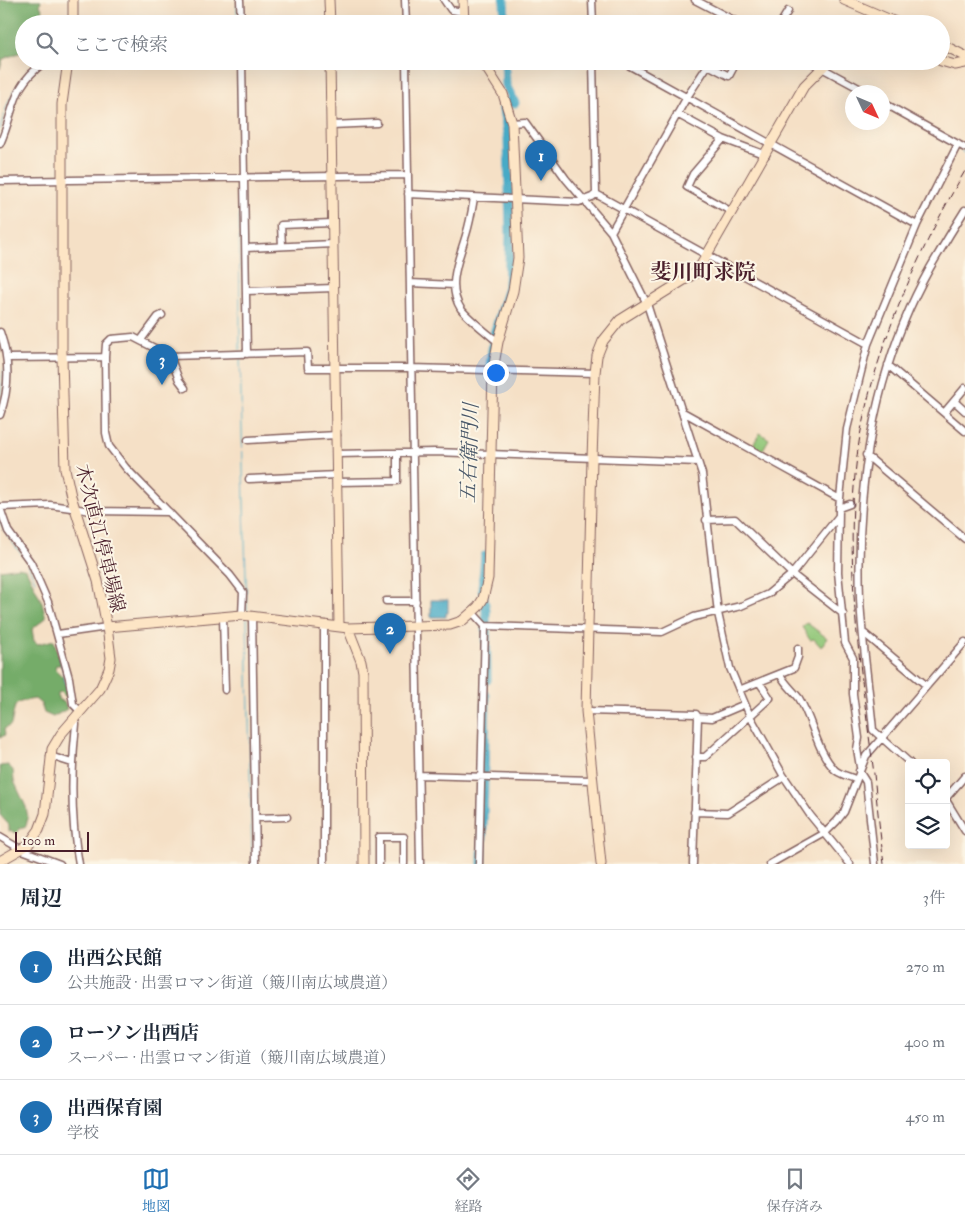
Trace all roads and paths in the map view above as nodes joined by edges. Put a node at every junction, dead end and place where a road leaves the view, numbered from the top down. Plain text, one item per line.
1 (73, 0) edge
2 (240, 0) edge
3 (329, 0) edge
4 (405, 0) edge
5 (444, 0) edge
6 (463, 0) edge
7 (592, 0) edge
8 (695, 0) edge
9 (844, 0) edge
10 (788, 11) dead end
11 (464, 12) joint
12 (73, 15) edge
13 (240, 15) edge
14 (330, 15) edge
15 (406, 15) edge
16 (592, 15) edge
17 (724, 15) edge
18 (786, 15) edge
19 (879, 15) edge
20 (950, 48) edge
21 (965, 56) edge
22 (965, 63) edge
23 (950, 64) edge
24 (37, 70) edge
25 (67, 70) edge
26 (242, 70) edge
27 (330, 70) edge
28 (406, 70) edge
29 (488, 70) edge
30 (593, 70) edge
31 (638, 70) edge
32 (705, 70) edge
33 (718, 70) edge
34 (732, 70) edge
35 (819, 70) edge
36 (825, 70) edge
37 (853, 85) edge
38 (687, 97) junction
39 (890, 106) edge
40 (677, 114) junction
41 (377, 123) dead end
42 (512, 123) junction
43 (331, 124) junction
44 (723, 139) junction
45 (0, 144) edge
46 (772, 144) junction
47 (958, 144) junction
48 (965, 148) edge
49 (766, 155) junction
50 (408, 175) junction
51 (331, 176) junction
52 (245, 178) junction
53 (62, 180) junction
54 (0, 181) edge
55 (408, 194) junction
56 (596, 194) junction
57 (474, 198) junction
58 (516, 200) junction
59 (585, 200) junction
60 (625, 210) junction
61 (965, 210) edge
62 (732, 212) junction
63 (332, 223) junction
64 (917, 225) junction
65 (611, 232) junction
66 (333, 244) junction
67 (282, 246) junction
68 (246, 248) junction
69 (708, 255) junction
70 (410, 283) junction
71 (454, 285) junction
72 (334, 288) junction
73 (246, 291) junction
74 (647, 304) junction
75 (162, 315) dead end
76 (0, 332) edge
77 (141, 340) junction
78 (498, 342) junction
79 (868, 344) junction
80 (247, 354) junction
81 (170, 356) junction
82 (62, 357) junction
83 (8, 358) junction
84 (105, 358) junction
85 (888, 365) junction
86 (335, 368) junction
87 (412, 368) junction
88 (493, 370) junction
89 (594, 373) junction
90 (185, 388) dead end
91 (964, 390) edge
92 (954, 401) junction
93 (965, 411) edge
94 (682, 412) junction
95 (944, 413) junction
96 (0, 415) edge
97 (965, 432) edge
98 (337, 435) junction
99 (248, 440) dead end
100 (412, 452) junction
101 (397, 453) junction
102 (337, 454) junction
103 (866, 454) junction
104 (491, 455) junction
105 (592, 458) junction
106 (698, 462) junction
107 (249, 479) dead end
108 (337, 479) junction
109 (840, 499) junction
110 (855, 502) junction
111 (74, 507) junction
112 (0, 508) edge
113 (839, 508) junction
114 (169, 512) junction
115 (838, 516) junction
116 (706, 520) junction
117 (965, 539) edge
118 (792, 574) junction
119 (386, 601) dead end
120 (416, 601) junction
121 (473, 613) junction
122 (718, 613) junction
123 (843, 614) junction
124 (242, 615) junction
125 (252, 616) junction
126 (223, 617) junction
127 (324, 624) junction
128 (485, 626) junction
129 (107, 627) junction
130 (343, 627) junction
131 (363, 628) junction
132 (417, 628) junction
133 (587, 629) junction
134 (58, 634) junction
135 (865, 634) junction
136 (965, 642) edge
137 (354, 643) junction
138 (798, 648) dead end
139 (780, 674) junction
140 (759, 682) junction
141 (927, 686) junction
142 (224, 690) dead end
143 (739, 690) junction
144 (745, 704) junction
145 (586, 711) junction
146 (81, 712) junction
147 (750, 716) junction
148 (698, 717) junction
149 (74, 719) junction
150 (882, 739) junction
151 (50, 756) junction
152 (696, 757) junction
153 (905, 759) edge
154 (72, 763) junction
155 (860, 769) junction
156 (419, 775) junction
157 (784, 776) junction
158 (965, 776) edge
159 (482, 777) junction
160 (855, 779) junction
161 (592, 780) junction
162 (950, 794) edge
163 (949, 804) edge
164 (694, 812) junction
165 (287, 817) dead end
166 (256, 818) junction
167 (965, 831) edge
168 (825, 833) junction
169 (0, 837) edge
170 (22, 850) junction
171 (0, 861) edge
172 (60, 864) edge
173 (79, 864) edge
174 (256, 864) edge
175 (324, 864) edge
176 (364, 864) edge
177 (379, 864) edge
178 (404, 864) edge
179 (420, 864) edge
180 (479, 864) edge
181 (601, 864) edge
182 (693, 864) edge
183 (770, 864) edge
184 (850, 864) edge
185 (875, 864) edge

1 - 12 street
2 - 13 street
3 - 14 street
4 - 15 street
5 - 11 street
6 - 11 street
7 - 16 street
8 - 17 street
9 - 19 street
10 - 18 street
20 - 21 street
22 - 23 street
24 - 45 street
25 - 53 street, 木次直江停車場線
26 - 52 street
27 - 43 street
28 - 50 street
29 - 42 street
30 - 56 street
31 - 38 street
32 - 38 street
33 - 34 street
35 - 46 street
36 - 37 street
38 - 40 street
38 - 46 street
39 - 47 street
40 - 44 street
40 - 60 street
41 - 43 street
42 - 58 street
42 - 59 street
43 - 51 street
44 - 49 street
44 - 62 street
46 - 49 street
46 - 64 street
47 - 48 street
47 - 64 street
49 - 62 street
50 - 51 street
50 - 55 street
51 - 52 street
51 - 63 street
52 - 53 street
52 - 68 street
53 - 54 street
53 - 82 street, 木次直江停車場線
55 - 57 street
55 - 70 street
56 - 59 street
56 - 60 street
57 - 58 street
57 - 71 street
58 - 59 street
58 - 78 street
59 - 65 street
60 - 65 street
60 - 69 street
61 - 85 street
62 - 69 street
63 - 66 street
63 - 67 street
64 - 79 street
65 - 74 street
66 - 67 street
66 - 72 street
67 - 68 street
68 - 73 street
69 - 74 street
69 - 79 street
70 - 71 street
70 - 87 street
71 - 78 street
72 - 73 street
72 - 86 street
73 - 80 street
74 - 89 street
74 - 94 street
75 - 77 street
76 - 83 street
77 - 81 street
77 - 84 street
78 - 88 street
79 - 109 street
80 - 81 street
80 - 86 street
81 - 90 street
82 - 83 street
82 - 84 street
82 - 111 street, 木次直江停車場線
83 - 96 street
84 - 114 street
85 - 95 street
85 - 103 street
86 - 87 street
86 - 98 street
87 - 88 street
87 - 100 street
88 - 89 street
88 - 104 street
89 - 105 street
91 - 92 street
92 - 93 street
92 - 95 street
94 - 106 street
94 - 109 street
95 - 97 street
98 - 99 street
98 - 102 street
100 - 101 street
100 - 104 street
100 - 120 street
101 - 102 street
101 - 108 street
102 - 108 street
103 - 110 street
103 - 117 street
104 - 105 street
104 - 121 street
105 - 106 street
105 - 133 street
106 - 116 street
107 - 108 street
108 - 130 street
109 - 113 street
110 - 113 street
110 - 135 street
111 - 112 street
111 - 114 street
111 - 129 street, 木次直江停車場線
112 - 134 street
113 - 115 street
114 - 124 street
115 - 118 street
115 - 123 street
116 - 118 street
116 - 122 street
118 - 122 street
118 - 123 street
119 - 120 street
120 - 132 street
121 - 128 street
121 - 132 street
122 - 133 street
122 - 143 street
123 - 155 street
124 - 125 street
124 - 126 street
125 - 127 street
125 - 166 street
126 - 129 street
126 - 142 street
127 - 130 street
127 - 175 street
128 - 133 street
128 - 159 street
129 - 134 street
129 - 146 street, 木次直江停車場線
130 - 131 street
130 - 137 street
131 - 132 street
131 - 137 street
132 - 156 street
133 - 145 street
134 - 146 street
135 - 141 street
135 - 150 street
136 - 141 street
137 - 176 street
138 - 139 street
139 - 140 street
139 - 160 street
140 - 143 street
140 - 147 street
141 - 150 street
143 - 144 street
144 - 147 street
144 - 148 street
145 - 148 street
145 - 161 street
146 - 149 street, 木次直江停車場線
147 - 152 street
147 - 157 street
148 - 152 street
149 - 151 street, 木次直江停車場線
149 - 154 street
150 - 153 street
150 - 155 street
151 - 154 street
151 - 170 street, 木次直江停車場線
152 - 164 street
154 - 173 street
155 - 160 street
155 - 185 street
156 - 159 street
156 - 179 street
157 - 164 street
157 - 168 street
158 - 162 street
159 - 161 street
159 - 180 street
160 - 168 street
161 - 181 street
163 - 167 street
164 - 182 street
165 - 166 street
166 - 174 street
168 - 183 street
168 - 184 street
169 - 170 street
170 - 171 street, 木次直江停車場線
170 - 172 street
177 - 178 street

